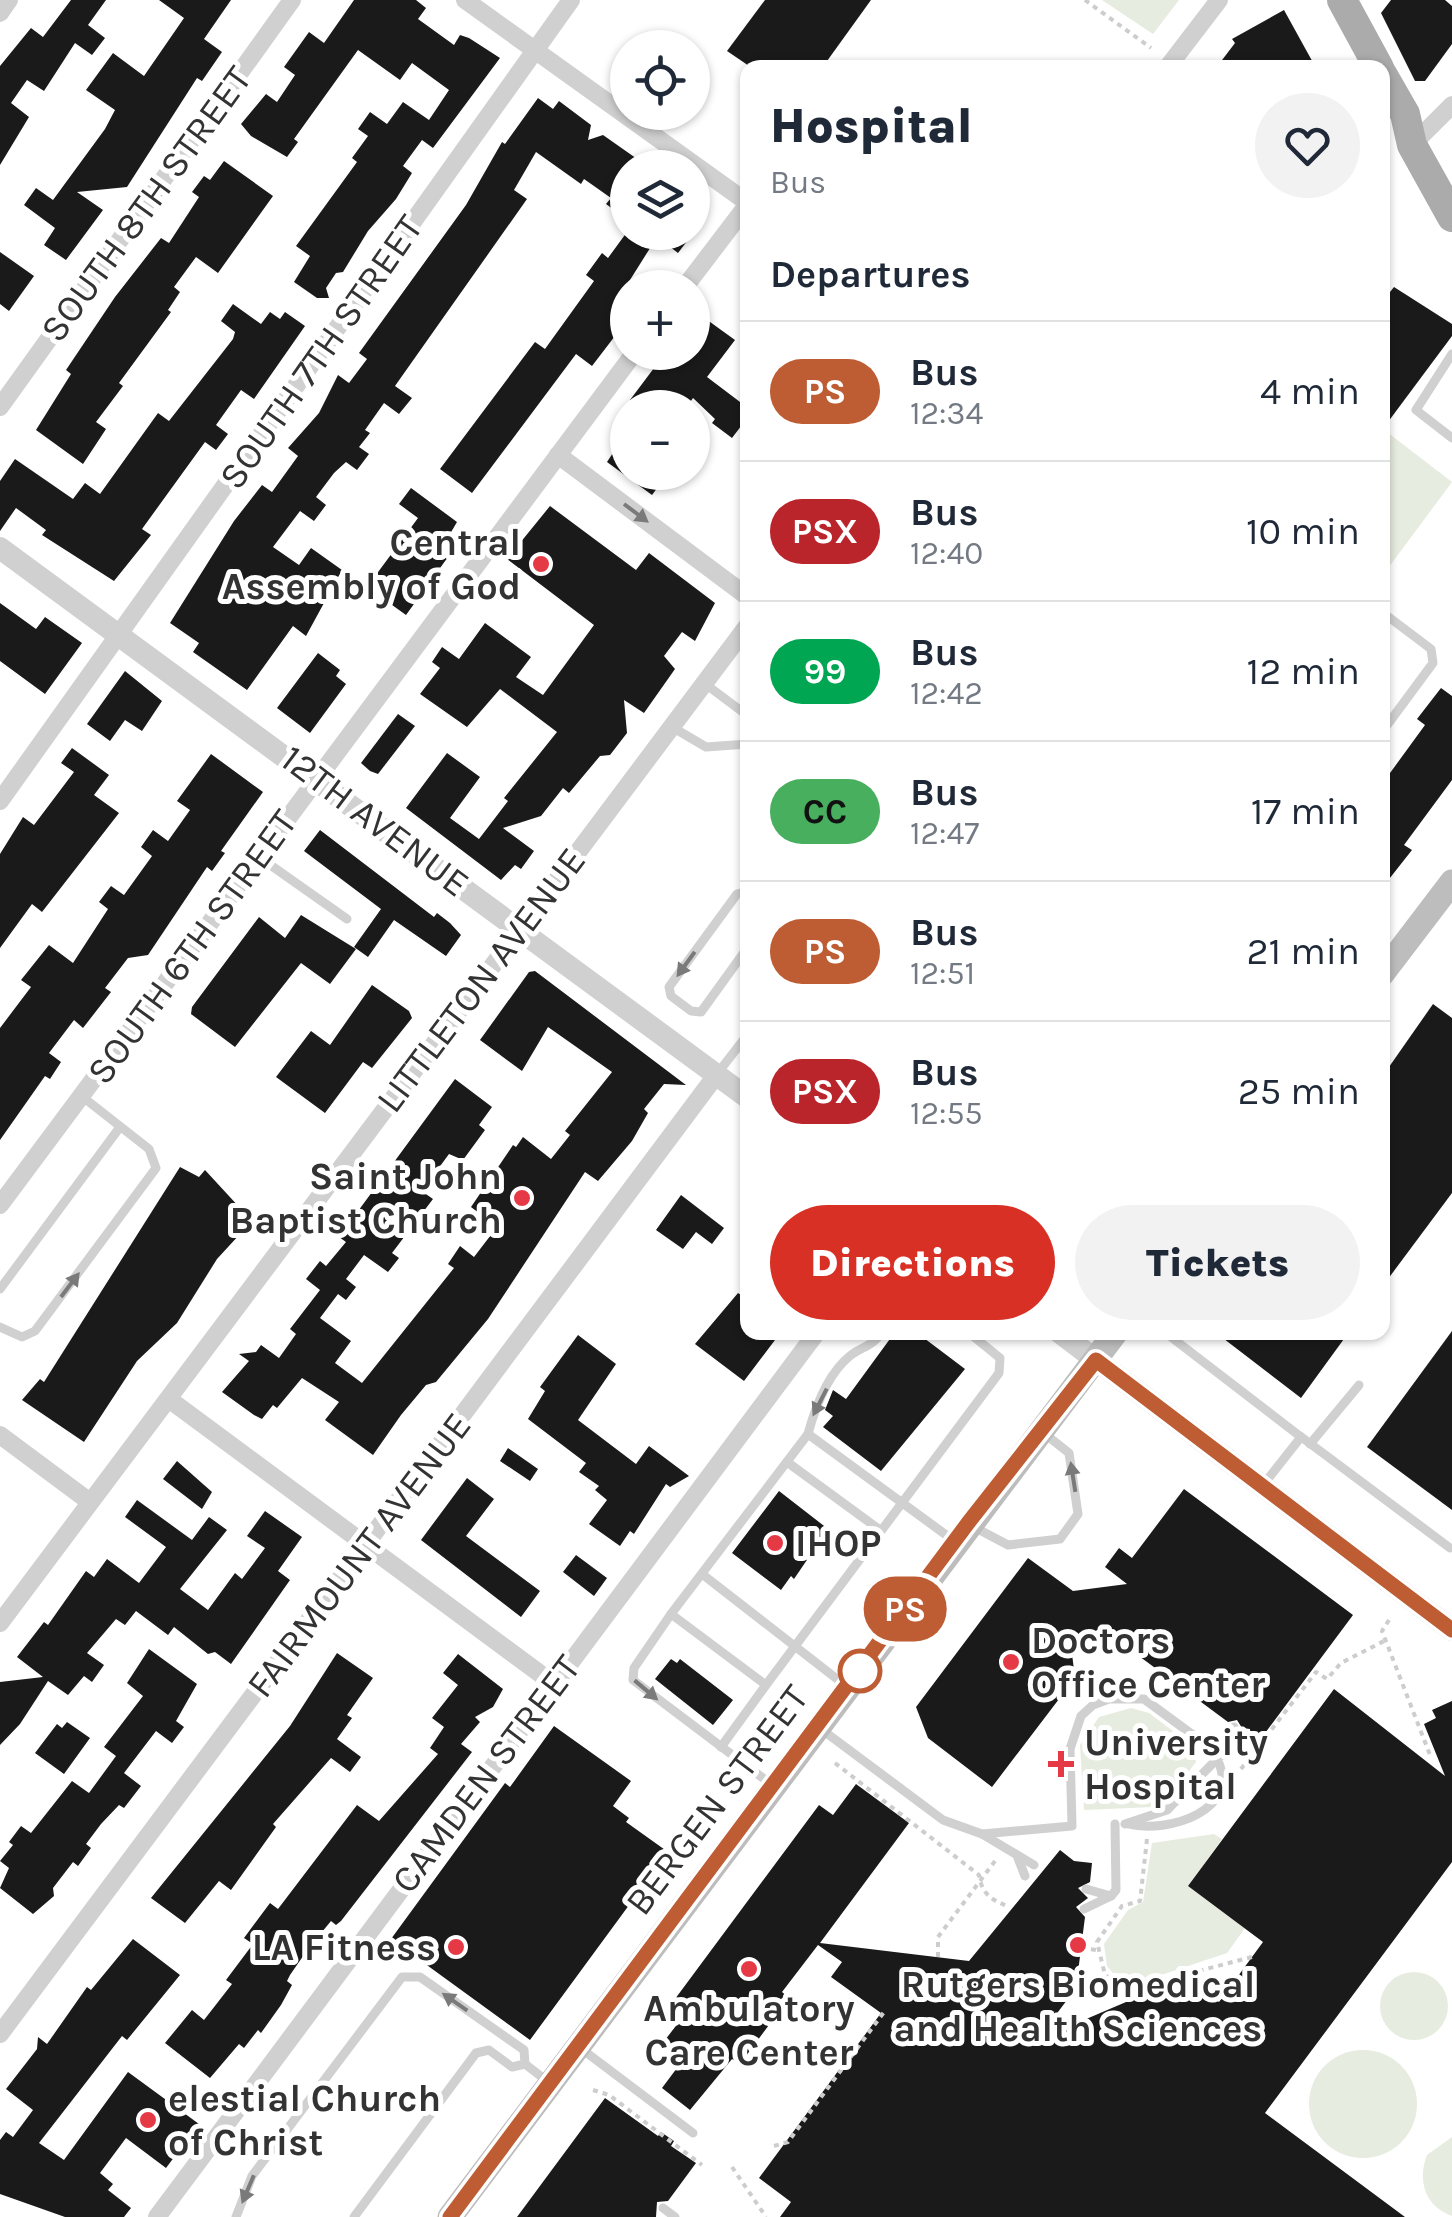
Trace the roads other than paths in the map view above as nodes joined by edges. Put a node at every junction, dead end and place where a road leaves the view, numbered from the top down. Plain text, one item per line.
1 (9, 0) edge
2 (292, 0) edge
3 (464, 0) edge
4 (571, 0) edge
5 (1219, 0) edge
6 (1318, 0) edge
7 (1342, 0) edge
8 (0, 13) edge
9 (535, 50) junction
10 (1173, 60) edge
11 (1352, 60) edge
12 (1375, 60) edge
13 (1390, 87) edge
14 (1452, 105) edge
15 (1390, 124) edge
16 (1412, 145) junction
17 (740, 197) edge
18 (740, 214) edge
19 (1452, 218) edge
20 (698, 270) edge
21 (1452, 354) edge
22 (621, 370) edge
23 (1448, 370) edge
24 (0, 407) edge
25 (1452, 438) edge
26 (558, 454) junction
27 (0, 548) edge
28 (740, 591) edge
29 (1390, 618) edge
30 (121, 633) junction
31 (740, 637) edge
32 (704, 684) junction
33 (740, 710) edge
34 (1390, 721) edge
35 (672, 727) junction
36 (740, 745) edge
37 (317, 777) junction
38 (0, 802) edge
39 (259, 857) junction
40 (1452, 882) edge
41 (740, 894) edge
42 (347, 919) dead end
43 (519, 928) junction
44 (740, 957) edge
45 (1390, 963) edge
46 (740, 1044) edge
47 (717, 1074) junction
48 (740, 1092) edge
49 (84, 1098) junction
50 (120, 1127) junction
51 (0, 1205) edge
52 (0, 1289) edge
53 (0, 1327) edge
54 (811, 1340) edge
55 (876, 1340) edge
56 (978, 1340) edge
57 (1070, 1340) edge
58 (1110, 1340) edge
59 (1173, 1340) edge
60 (1096, 1360) junction
61 (1359, 1384) dead end
62 (170, 1400) junction
63 (1041, 1430) junction
64 (808, 1434) junction
65 (0, 1435) edge
66 (1300, 1436) junction
67 (1310, 1444) junction
68 (787, 1462) junction
69 (1263, 1484) junction
70 (90, 1502) junction
71 (902, 1504) junction
72 (880, 1530) junction
73 (961, 1532) junction
74 (366, 1546) junction
75 (1450, 1548) edge
76 (702, 1574) junction
77 (671, 1614) junction
78 (0, 1623) edge
79 (1450, 1625) edge
80 (795, 1646) junction
81 (554, 1684) junction
82 (766, 1684) junction
83 (848, 1688) junction
84 (1234, 1726) dead end
85 (819, 1727) junction
86 (1245, 1735) dead end
87 (720, 1747) junction
88 (1214, 1754) junction
89 (774, 1787) junction
90 (1120, 1824) junction
91 (982, 1834) junction
92 (1018, 1858) junction
93 (1034, 1865) dead end
94 (1025, 1876) dead end
95 (1086, 1889) dead end
96 (1110, 1896) junction
97 (1084, 1909) dead end
98 (0, 2034) edge
99 (578, 2046) junction
100 (525, 2064) junction
101 (549, 2082) junction
102 (692, 2133) dead end
103 (662, 2208) dead end
104 (157, 2217) edge
105 (236, 2217) edge
106 (354, 2217) edge
107 (450, 2217) edge
108 (675, 2217) edge

1 - 8 street
2 - 24 street, SOUTH 8TH STREET
3 - 9 street
4 - 9 street, SOUTH 7TH STREET
5 - 10 street
6 - 11 main road
7 - 12 main road
9 - 17 street
9 - 30 street, SOUTH 7TH STREET
13 - 16 main road
14 - 16 street
15 - 16 main road
16 - 19 main road
18 - 20 street
21 - 23 lane
22 - 26 street, SOUTH 6TH STREET
23 - 25 lane
26 -> 28 street
26 - 37 street, SOUTH 6TH STREET
27 - 30 street, 12TH AVENUE
29 - 34 lane
30 - 37 street, 12TH AVENUE
30 - 38 street, SOUTH 7TH STREET
31 - 32 street, LITTLETON AVENUE
32 - 33 lane
32 - 35 street, LITTLETON AVENUE
35 - 36 lane
35 - 43 street, LITTLETON AVENUE
37 - 39 street, SOUTH 6TH STREET
37 - 43 street, 12TH AVENUE
39 - 42 lane
39 - 49 street, SOUTH 6TH STREET
40 - 45 main road
41 -> 44 lane
43 - 47 street, 12TH AVENUE
43 - 62 street, LITTLETON AVENUE
46 - 47 lane
47 - 48 street, 12TH AVENUE
47 - 74 street, FAIRMOUNT AVENUE
49 - 50 lane
49 - 51 street, SOUTH 6TH STREET
50 - 52 lane
53 -> 50 lane
54 - 81 street, CAMDEN STREET
55 -> 64 lane
56 - 71 lane
57 - 60 street
58 - 60 main road, BERGEN STREET
59 - 66 lane
60 - 63 main road, BERGEN STREET
60 - 69 street
61 - 67 lane
62 - 70 street, LITTLETON AVENUE
62 - 74 street
63 - 73 main road, BERGEN STREET
73 -> 63 lane
64 - 68 lane
64 - 71 lane
65 - 70 street
66 - 67 lane
66 - 69 lane
67 - 75 lane
68 - 72 lane
68 - 76 lane
69 - 79 street
70 - 78 street, LITTLETON AVENUE
71 - 72 lane
71 - 73 lane
72 - 80 lane
73 - 83 main road, BERGEN STREET
74 - 81 street
74 - 98 street, FAIRMOUNT AVENUE
76 - 77 lane
76 - 80 lane
77 - 82 lane
77 -> 87 lane
80 - 82 lane
80 - 83 lane
81 - 104 street, CAMDEN STREET
82 - 87 lane
83 - 85 main road, BERGEN STREET
84 - 88 lane
85 - 89 main road, BERGEN STREET
85 - 91 lane
86 - 88 lane
87 - 89 lane
88 - 90 lane
88 - 90 lane
88 - 91 lane
89 - 99 main road, BERGEN STREET
90 - 96 lane
91 - 92 lane
92 - 93 lane
92 - 94 lane
95 - 96 lane
96 - 97 lane
99 - 101 main road, BERGEN STREET
99 - 102 lane
100 - 101 lane
100 -> 105 lane
100 - 106 lane
101 - 107 main road, BERGEN STREET
103 - 108 lane

